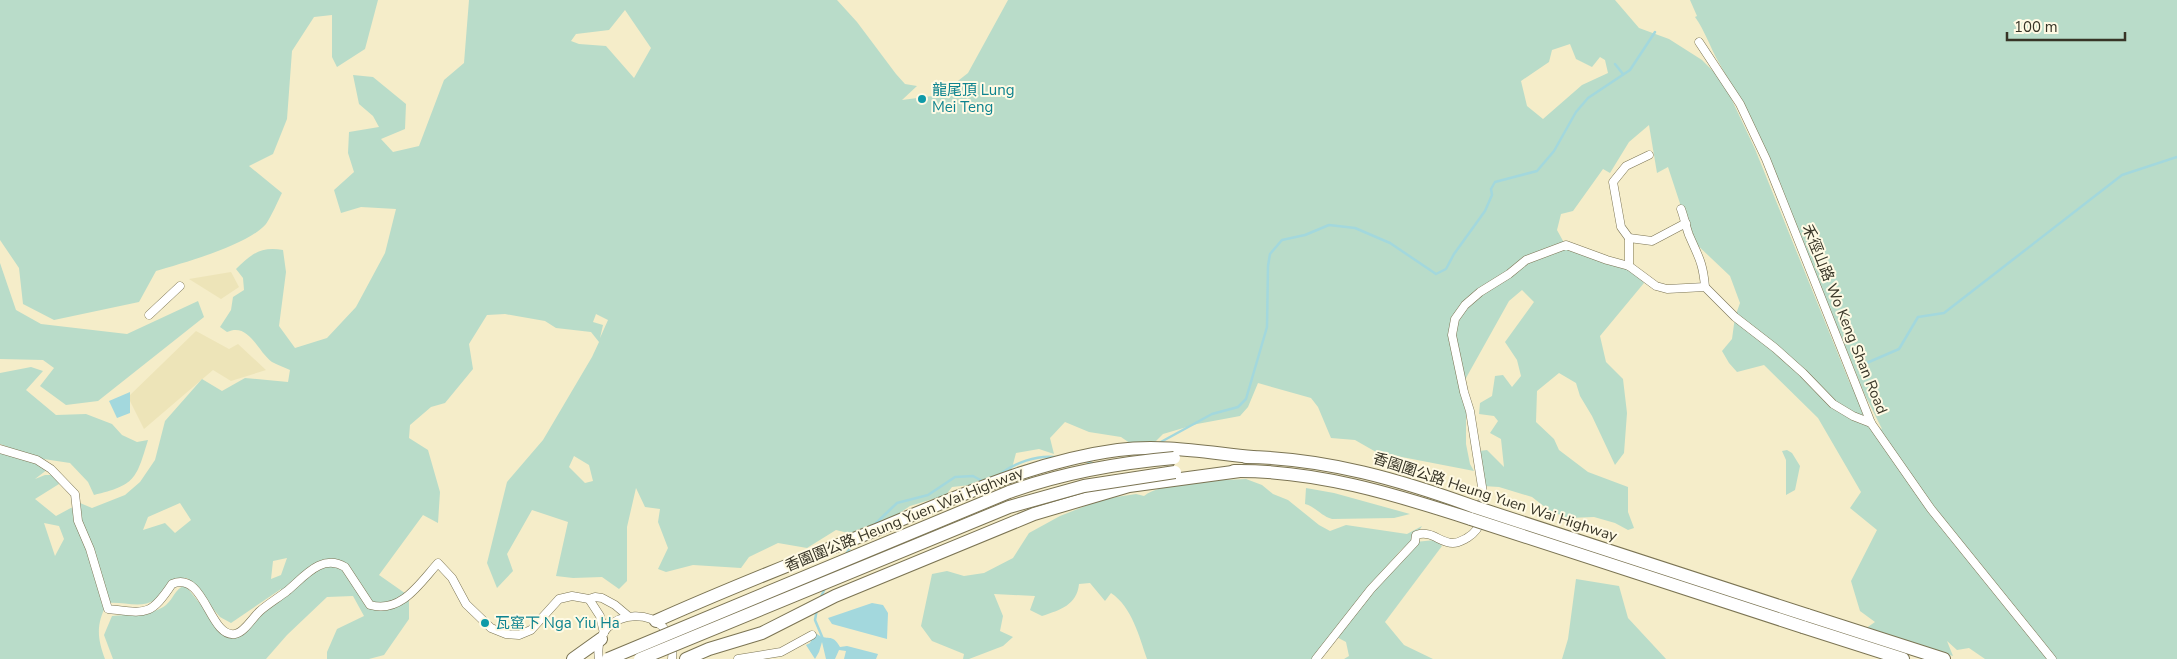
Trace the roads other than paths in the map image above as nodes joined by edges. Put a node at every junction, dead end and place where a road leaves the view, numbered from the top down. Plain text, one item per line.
1 (1699, 42) dead end
2 (1649, 155) dead end
3 (1681, 209) dead end
4 (1686, 223) junction
5 (1629, 238) junction
6 (1628, 266) junction
7 (180, 286) dead end
8 (1705, 287) junction
9 (150, 315) dead end
10 (1872, 423) junction
11 (0, 449) edge
12 (1173, 453) junction
13 (1176, 475) junction
14 (1473, 512) junction
15 (589, 599) junction
16 (628, 616) junction
17 (656, 621) junction
18 (1805, 621) junction
19 (812, 635) dead end
20 (602, 636) junction
21 (573, 659) edge
22 (599, 659) edge
23 (608, 659) edge
24 (640, 659) edge
25 (672, 659) edge
26 (686, 659) edge
27 (738, 659) edge
28 (1316, 659) edge
29 (1903, 659) edge
30 (1944, 659) edge
31 (2052, 659) edge

1 - 10 street, 禾徑山路 Wo Keng Shan Road
2 - 5 street
3 - 4 street
4 - 5 street
4 - 8 street
5 - 6 street
6 - 8 street
6 - 28 street
7 - 9 street
8 - 10 street
10 - 31 street, 禾徑山路 Wo Keng Shan Road
11 - 15 street
12 - 14 highway, 香園圍公路 Heung Yuen Wai Highway
12 - 17 highway
12 - 23 highway, 香園圍公路 Heung Yuen Wai Highway, bridge
13 - 14 highway, 香園圍公路 Heung Yuen Wai Highway
13 - 24 highway, 香園圍公路 Heung Yuen Wai Highway, bridge
13 - 26 highway
14 - 18 highway, 香園圍公路 Heung Yuen Wai Highway, bridge
15 - 16 street
15 - 20 street
16 - 17 street
16 - 20 street
17 - 25 street
18 - 29 highway, 香園圍公路 Heung Yuen Wai Highway
18 - 30 highway, 香園圍公路 Heung Yuen Wai Highway
19 - 27 street
20 - 21 highway
20 - 22 street

